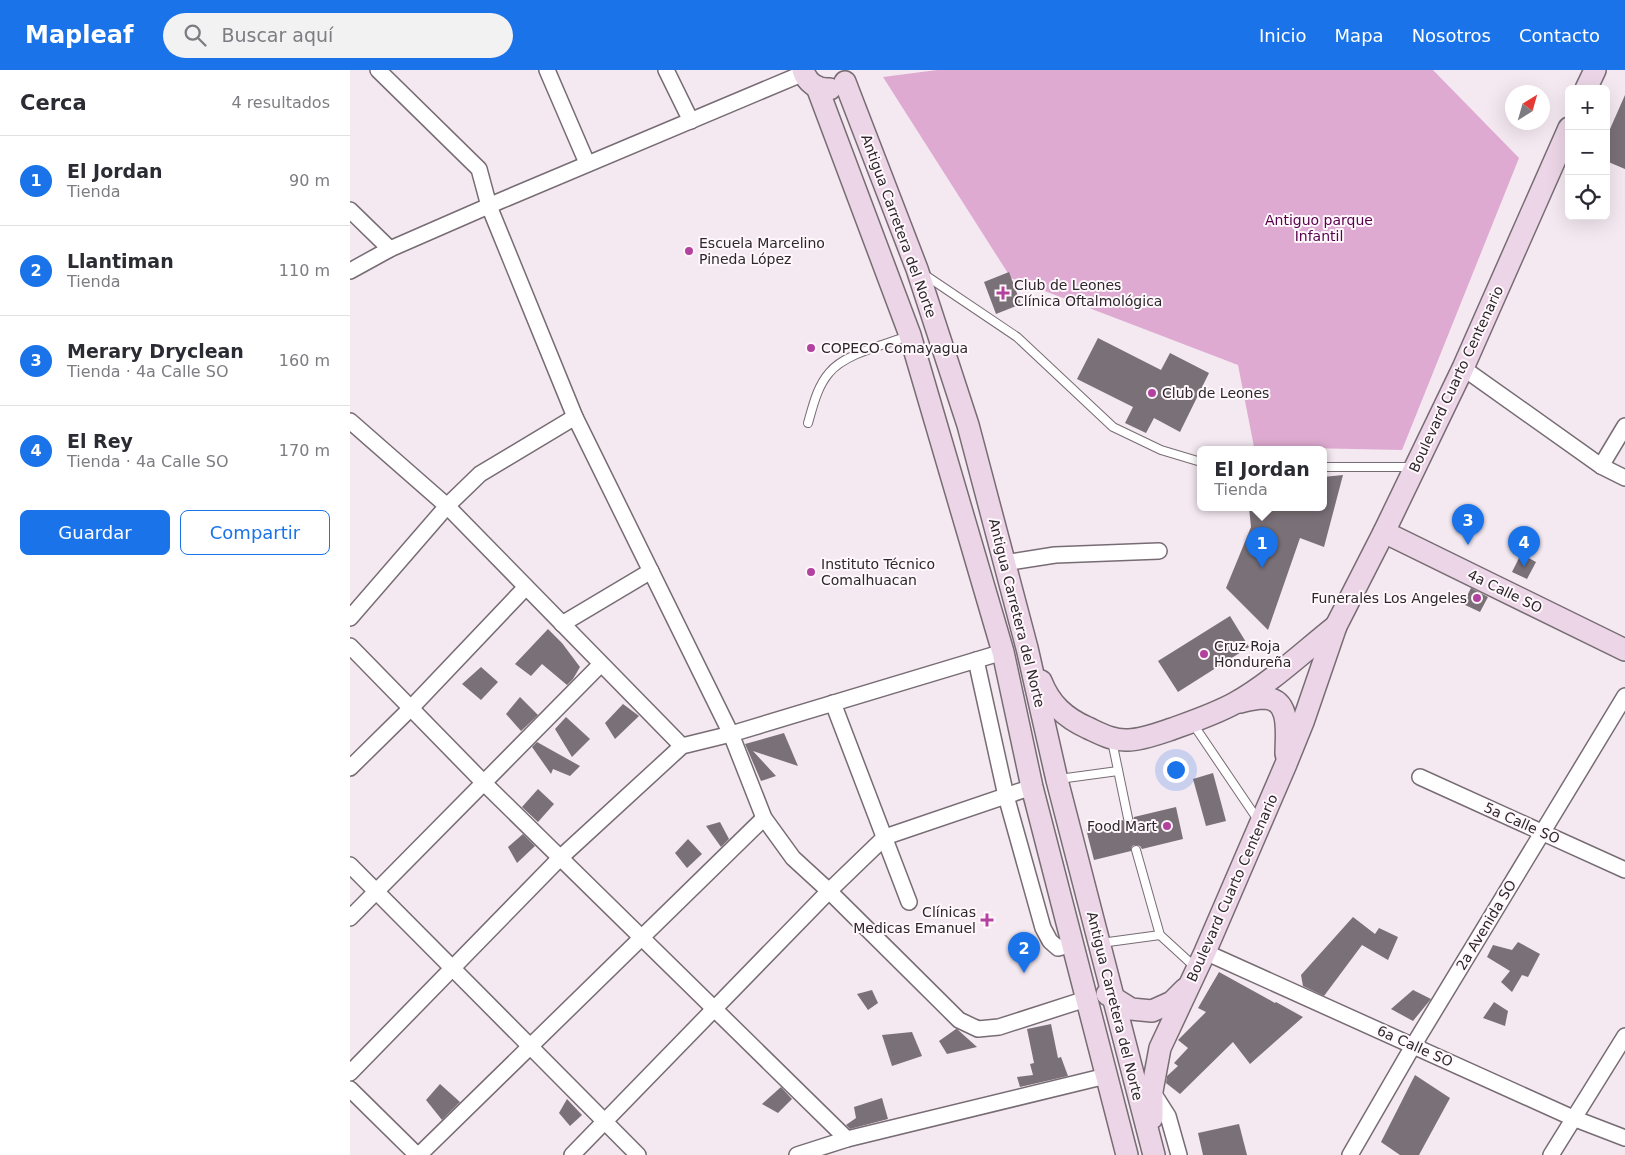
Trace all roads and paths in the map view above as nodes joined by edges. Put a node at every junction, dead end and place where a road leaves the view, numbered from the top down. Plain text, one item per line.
1 (378, 70) edge
2 (547, 70) edge
3 (666, 70) edge
4 (1595, 70) edge
5 (848, 76) edge
6 (808, 77) edge
7 (1588, 85) edge
8 (691, 121) junction
9 (1568, 130) edge
10 (587, 163) junction
11 (489, 206) junction
12 (350, 210) edge
13 (390, 249) junction
14 (917, 269) junction
15 (350, 271) edge
16 (910, 335) junction
17 (1462, 368) junction
18 (576, 418) junction
19 (350, 422) edge
20 (808, 423) dead end
21 (1625, 426) edge
22 (1197, 461) edge
23 (1327, 466) edge
24 (1601, 466) junction
25 (1416, 467) junction
26 (1625, 478) edge
27 (447, 506) junction
28 (1384, 532) junction
29 (1159, 551) dead end
30 (1004, 563) junction
31 (651, 571) junction
32 (526, 587) junction
33 (350, 618) edge
34 (562, 624) junction
35 (1336, 626) junction
36 (350, 646) edge
37 (1028, 648) junction
38 (1625, 650) edge
39 (1003, 652) junction
40 (976, 660) junction
41 (601, 664) junction
42 (1625, 696) edge
43 (1235, 702) junction
44 (833, 703) junction
45 (411, 708) junction
46 (1192, 722) junction
47 (731, 734) junction
48 (1112, 739) junction
49 (682, 746) junction
50 (1286, 764) junction
51 (350, 768) edge
52 (1118, 771) junction
53 (1420, 777) dead end
54 (1057, 780) junction
55 (484, 783) junction
56 (1032, 787) junction
57 (1006, 796) junction
58 (764, 818) junction
59 (1128, 818) dead end
60 (1260, 823) junction
61 (1542, 832) junction
62 (885, 837) junction
63 (1136, 850) dead end
64 (560, 858) junction
65 (350, 865) edge
66 (1625, 870) edge
67 (376, 891) junction
68 (829, 891) junction
69 (909, 902) dead end
70 (350, 918) edge
71 (1160, 935) junction
72 (641, 937) junction
73 (1099, 943) junction
74 (1072, 944) junction
75 (452, 967) junction
76 (1197, 968) junction
77 (1080, 974) junction
78 (1113, 998) junction
79 (1086, 999) junction
80 (714, 1009) junction
81 (1625, 1036) edge
82 (530, 1046) junction
83 (1413, 1046) junction
84 (350, 1073) edge
85 (1106, 1076) junction
86 (350, 1089) edge
87 (1152, 1091) junction
88 (1573, 1118) junction
89 (605, 1121) junction
90 (1625, 1138) edge
91 (847, 1139) junction
92 (1154, 1154) edge
93 (418, 1155) edge
94 (572, 1155) edge
95 (638, 1155) edge
96 (797, 1155) edge
97 (1127, 1155) edge
98 (1179, 1155) edge
99 (1350, 1155) edge
100 (1551, 1155) edge

1 - 11 street
2 - 10 street
3 - 8 street
4 - 7 main road
5 - 6 main road
5 - 14 main road, Antigua Carretera del Norte
6 - 8 street
6 - 16 main road, Antigua Carretera del Norte
8 - 10 street
9 - 17 main road, Boulevard Cuarto Centenario
10 - 11 street
11 - 13 street
11 - 18 street
12 - 13 street
13 - 15 street
14 - 22 lane
14 - 30 main road, Antigua Carretera del Norte
16 - 20 lane
16 - 39 main road, Antigua Carretera del Norte
17 - 24 street
17 - 25 main road, Boulevard Cuarto Centenario
18 - 27 street
18 - 31 street
19 - 27 street
21 - 24 street
23 - 25 lane
24 - 26 street
25 - 28 main road, Boulevard Cuarto Centenario
27 - 32 street
27 - 33 street
28 - 35 main road, Boulevard Cuarto Centenario
28 - 38 main road, 4a Calle SO
29 - 30 street
30 - 37 main road, Antigua Carretera del Norte
31 - 34 street
31 - 47 street
32 - 34 street
32 - 45 street
34 - 41 street
35 - 43 main road, Boulevard Cuarto Centenario
35 - 50 main road, Boulevard Cuarto Centenario
36 - 45 street
37 - 48 main road, Boulevard Cuarto Centenario
37 - 54 main road, Antigua Carretera del Norte
39 - 40 street
39 - 56 main road, Antigua Carretera del Norte
40 - 44 street
40 - 57 street
41 - 49 street
41 - 55 street
42 - 61 street, 2a Avenida SO
43 - 46 main road, Boulevard Cuarto Centenario
43 - 50 main road
44 - 47 street
44 - 62 street
45 - 51 street
45 - 55 street
46 - 48 main road, Boulevard Cuarto Centenario
46 - 60 lane
47 - 49 street
47 - 58 street
48 - 52 lane
49 - 64 street
50 - 60 main road, Boulevard Cuarto Centenario
52 - 54 lane
52 - 59 lane
53 - 61 street, 5a Calle SO
54 - 73 main road, Antigua Carretera del Norte
55 - 64 street
55 - 67 street
56 - 57 street
56 - 74 main road, Antigua Carretera del Norte
57 - 62 street
57 - 74 street
58 - 68 street
58 - 72 street
60 - 76 main road, Boulevard Cuarto Centenario
61 - 66 street, 5a Calle SO
61 - 83 street, 2a Avenida SO
62 - 68 street
62 - 69 street
63 - 71 lane
64 - 72 street
64 - 75 street
65 - 67 street
67 - 70 street
67 - 75 street
68 - 79 street
68 - 80 street
71 - 73 lane
71 - 76 lane
72 - 80 street
72 - 82 street
73 - 78 main road, Antigua Carretera del Norte
74 - 77 main road, Antigua Carretera del Norte
75 - 82 street
75 - 84 street
76 - 78 main road
76 - 83 street, 6a Calle SO
76 - 87 main road, Boulevard Cuarto Centenario
77 - 78 main road
77 - 79 main road, Antigua Carretera del Norte
78 - 92 main road, Antigua Carretera del Norte
79 - 85 main road, Antigua Carretera del Norte
80 - 89 street
80 - 91 street
81 - 88 street
82 - 89 street
82 - 93 street
83 - 88 street, 6a Calle SO
83 - 99 street, 2a Avenida SO
85 - 91 street
85 - 97 main road, Antigua Carretera del Norte
86 - 93 street
87 - 92 main road, Boulevard Cuarto Centenario
87 - 98 street
88 - 90 street, 6a Calle SO
88 - 100 street
89 - 94 street
89 - 95 street
91 - 96 street

